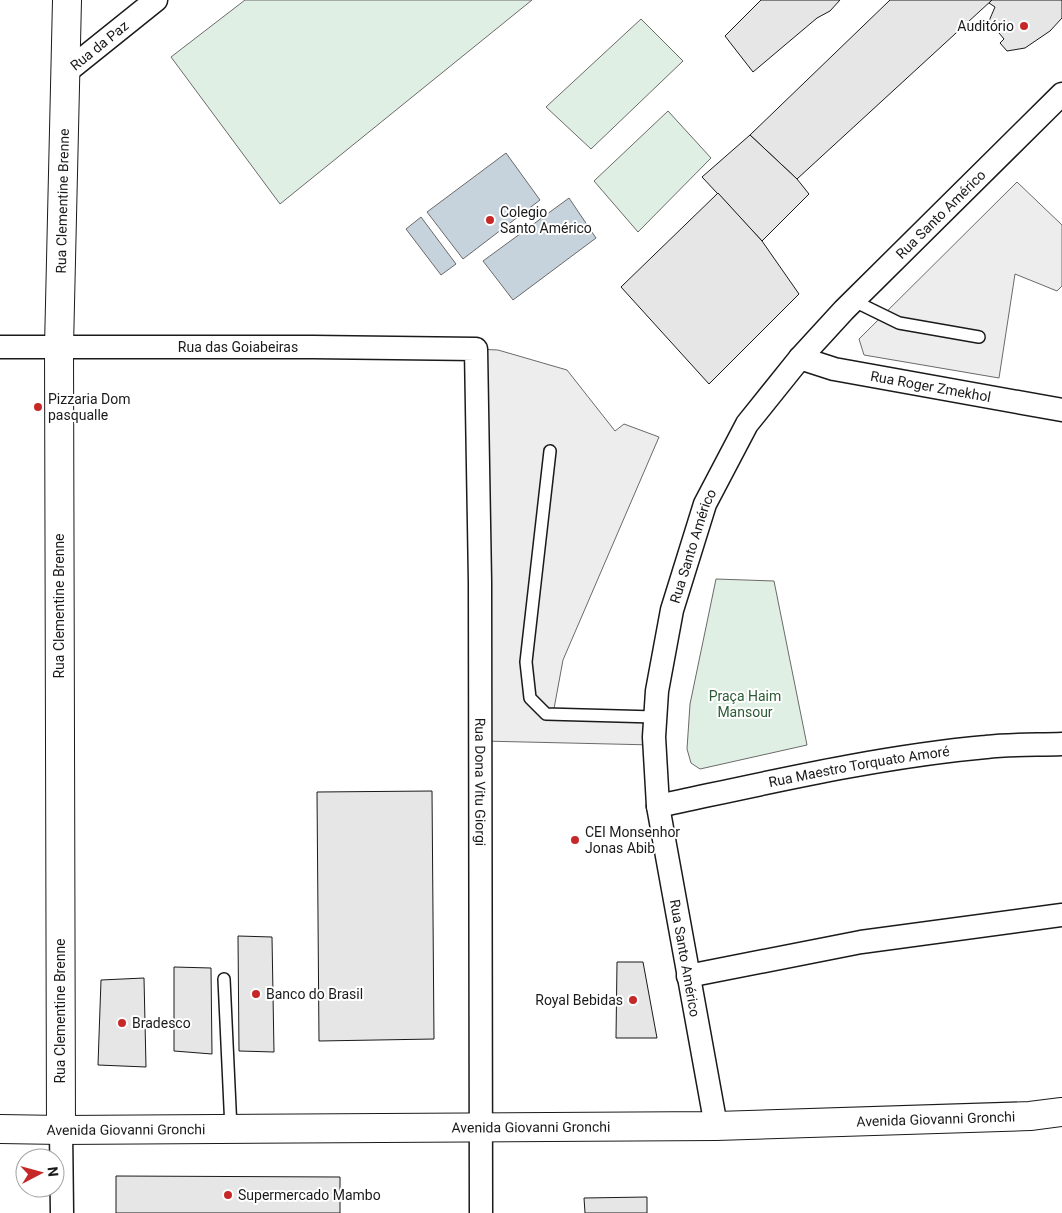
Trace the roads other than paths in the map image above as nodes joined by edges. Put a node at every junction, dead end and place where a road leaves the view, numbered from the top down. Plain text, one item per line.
1 (67, 0) edge
2 (156, 0) edge
3 (65, 73) junction
4 (1062, 94) edge
5 (854, 301) junction
6 (979, 337) dead end
7 (58, 347) junction
8 (0, 348) edge
9 (476, 349) joint
10 (800, 358) junction
11 (1062, 410) edge
12 (550, 450) dead end
13 (655, 717) junction
14 (1062, 744) edge
15 (658, 806) junction
16 (1062, 915) edge
17 (688, 976) junction
18 (224, 979) dead end
19 (1062, 1112) edge
20 (716, 1126) junction
21 (481, 1128) junction
22 (0, 1129) edge
23 (231, 1129) junction
24 (61, 1130) junction
25 (62, 1213) edge
26 (481, 1213) edge

1 - 3 street, Rua Clementine Brenne
2 - 3 street, Rua da Paz
3 - 7 street, Rua Clementine Brenne
4 - 5 street, Rua Santo Américo
5 - 6 lane
5 - 10 street, Rua Santo Américo
7 - 8 street, Rua das Goiabeiras
7 - 9 street, Rua das Goiabeiras
7 - 24 street, Rua Clementine Brenne
9 - 21 street, Rua Dona Vitu Giorgi
10 - 11 street, Rua Roger Zmekhol
10 - 13 street, Rua Santo Américo
12 - 13 lane
13 - 15 street, Rua Santo Américo
14 - 15 street, Rua Maestro Torquato Amoré
15 - 17 street, Rua Santo Américo
16 - 17 street
17 - 20 street, Rua Santo Américo
18 - 23 lane
19 - 20 street, Avenida Giovanni Gronchi
20 - 21 street, Avenida Giovanni Gronchi
21 - 23 street, Avenida Giovanni Gronchi
21 - 26 street, Rua Dona Vitu Giorgi
22 - 24 street, Avenida Giovanni Gronchi
23 - 24 street, Avenida Giovanni Gronchi
24 - 25 street, Rua Clementine Brenne

